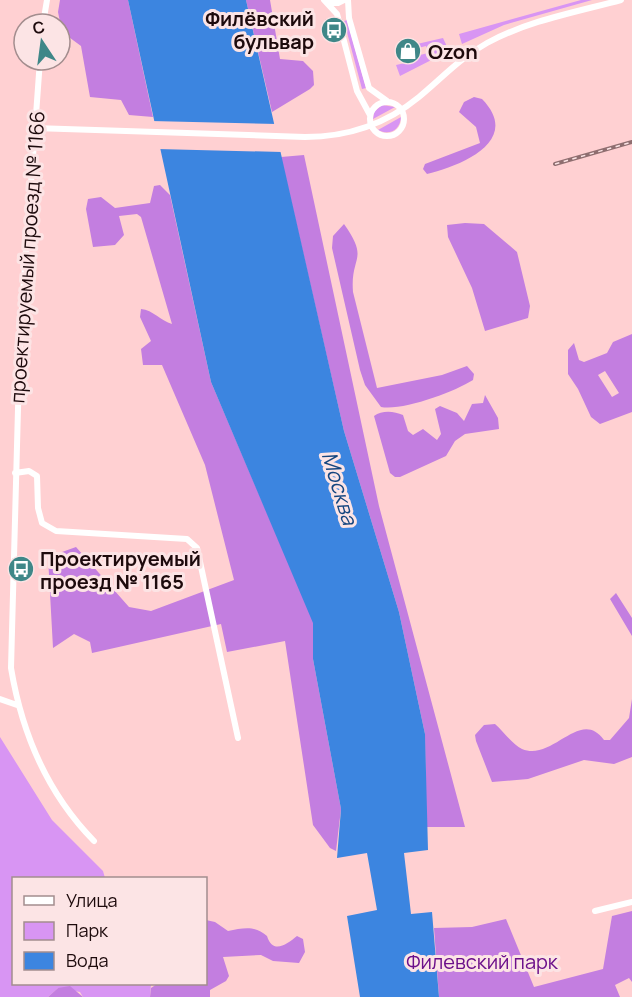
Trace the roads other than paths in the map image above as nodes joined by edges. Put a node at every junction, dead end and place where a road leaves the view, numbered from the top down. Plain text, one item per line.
1 (346, 0) edge
2 (621, 0) edge
3 (326, 1) edge
4 (39, 72) edge
5 (387, 101) junction
6 (402, 110) junction
7 (370, 115) junction
8 (371, 126) junction
9 (34, 128) junction
10 (15, 473) junction
11 (0, 699) edge
12 (17, 705) junction
13 (238, 738) dead end
14 (94, 841) dead end
15 (632, 903) edge
16 (595, 911) dead end

1 - 3 street
1 - 5 street
2 - 6 street
3 - 7 street
4 - 9 street, проектируемый проезд № 1166
5 - 6 street
5 - 7 street
6 - 8 street
6 - 8 street
7 - 8 street
8 - 9 street
9 - 10 street, проектируемый проезд № 1166
10 - 12 street, проектируемый проезд № 1166
10 - 13 street
11 - 12 street
12 - 14 street
15 - 16 street

